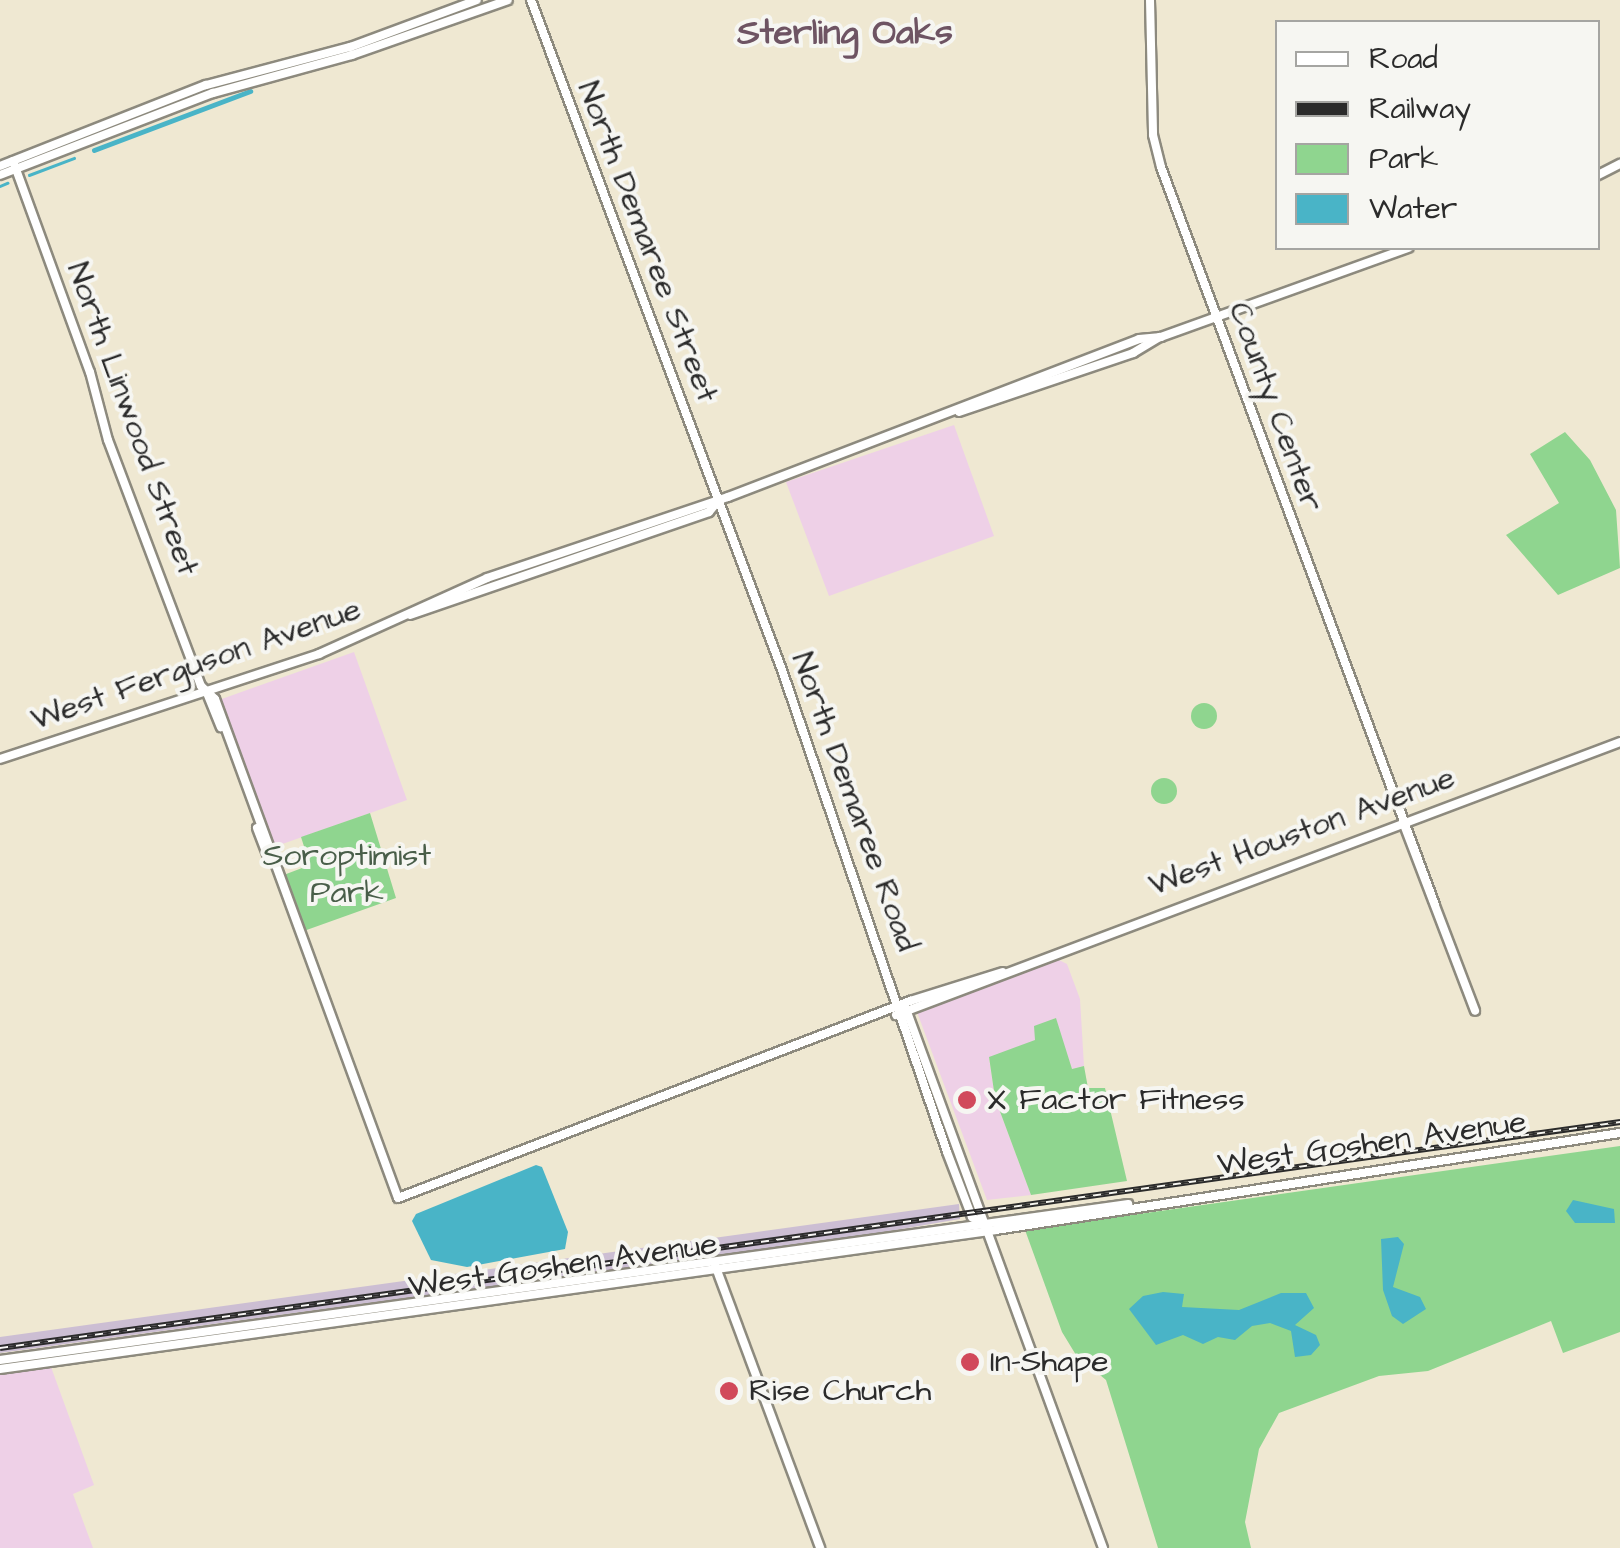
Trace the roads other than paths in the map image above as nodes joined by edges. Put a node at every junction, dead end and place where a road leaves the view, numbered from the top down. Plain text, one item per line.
1 (477, 0) edge
2 (508, 0) edge
3 (531, 0) edge
4 (1150, 0) edge
5 (324, 60) junction
6 (14, 165) junction
7 (0, 166) edge
8 (0, 175) edge
9 (1403, 250) edge
10 (1216, 318) junction
11 (718, 500) junction
12 (207, 693) junction
13 (1620, 742) edge
14 (0, 760) edge
15 (1403, 822) junction
16 (901, 1007) junction
17 (1475, 1011) dead end
18 (923, 1080) junction
19 (950, 1126) junction
20 (1620, 1133) edge
21 (398, 1198) joint
22 (982, 1227) junction
23 (715, 1265) junction
24 (552, 1283) junction
25 (499, 1300) junction
26 (0, 1364) edge
27 (820, 1548) edge
28 (1102, 1548) edge

1 - 5 main road
2 - 5 main road
3 - 11 main road, North Demaree Street
4 - 10 main road, County Center
5 - 6 main road
5 - 6 main road
6 - 7 main road
6 - 8 main road
6 - 12 main road, North Linwood Street
9 - 10 main road, West Ferguson Avenue
10 - 11 main road, West Ferguson Avenue
10 - 15 main road, County Center
11 - 12 main road, West Ferguson Avenue
11 - 16 main road, North Demaree Road
12 - 14 main road, West Ferguson Avenue
12 - 21 main road, North Linwood Street
13 - 15 main road, West Houston Avenue
15 - 16 main road, West Houston Avenue
15 - 17 main road, County Center
16 - 18 main road, North Demaree Road
16 - 19 main road
16 - 21 main road, West Houston Avenue
18 - 19 main road
18 - 22 main road, North Demaree Road
19 - 22 main road
20 - 22 main road, West Goshen Avenue
22 - 23 main road, West Goshen Avenue
22 - 28 main road
23 - 24 main road, West Goshen Avenue
23 - 25 main road, West Goshen Avenue
23 - 27 main road
24 - 25 main road
24 - 26 main road, West Goshen Avenue
25 - 26 main road, West Goshen Avenue

